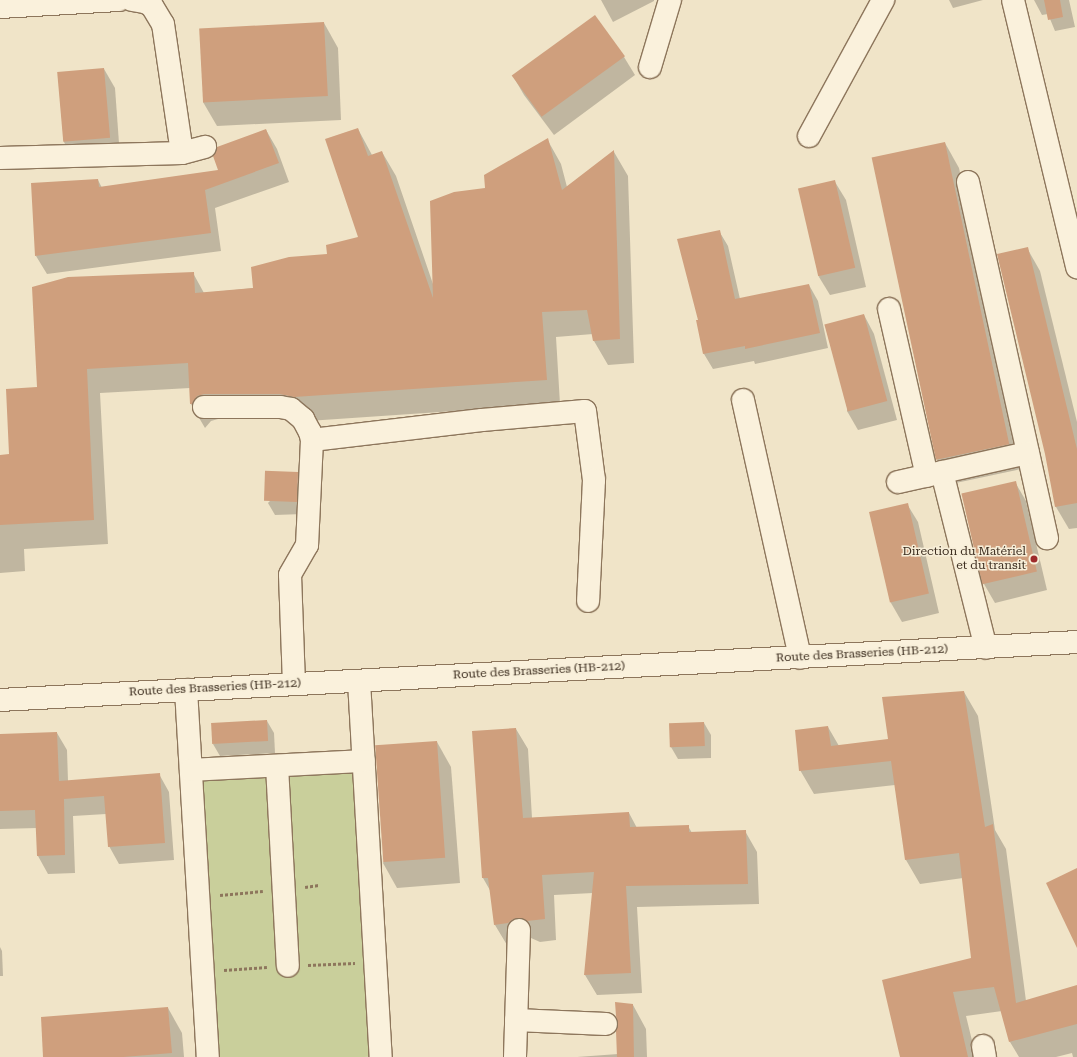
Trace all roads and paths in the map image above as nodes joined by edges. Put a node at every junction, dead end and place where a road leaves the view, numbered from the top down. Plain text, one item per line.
1 (119, 0) edge
2 (132, 0) edge
3 (670, 0) edge
4 (883, 0) edge
5 (1013, 0) edge
6 (0, 7) edge
7 (650, 67) dead end
8 (809, 136) dead end
9 (205, 147) dead end
10 (182, 153) junction
11 (0, 158) edge
12 (968, 182) dead end
13 (1077, 267) edge
14 (889, 309) dead end
15 (742, 400) dead end
16 (204, 407) dead end
17 (312, 440) junction
18 (1028, 453) junction
19 (935, 474) junction
20 (898, 482) dead end
21 (1047, 538) dead end
22 (588, 600) dead end
23 (1077, 642) edge
24 (986, 648) junction
25 (800, 658) junction
26 (359, 681) junction
27 (294, 684) junction
28 (186, 690) junction
29 (0, 700) edge
30 (364, 761) junction
31 (277, 766) junction
32 (191, 770) junction
33 (319, 885) dead end
34 (284, 889) junction
35 (198, 897) junction
36 (519, 930) dead end
37 (288, 966) dead end
38 (516, 1020) junction
39 (606, 1024) dead end
40 (208, 1057) edge
41 (380, 1057) edge
42 (514, 1057) edge

1 - 6 street
2 - 10 street
3 - 7 street
4 - 8 street
5 - 13 street
9 - 10 street
10 - 11 street
12 - 18 street
14 - 19 street
15 - 25 street
16 - 17 street
17 - 22 street
17 - 27 street
18 - 19 street
18 - 21 street
19 - 20 street
19 - 24 street
23 - 24 street, Route des Brasseries (HB-212)
24 - 25 street, Route des Brasseries (HB-212)
25 - 26 street, Route des Brasseries (HB-212)
26 - 27 street, Route des Brasseries (HB-212)
26 - 30 street
27 - 28 street, Route des Brasseries (HB-212)
28 - 29 street, Route des Brasseries (HB-212)
28 - 32 street
30 - 31 street
30 - 41 street
31 - 32 street
31 - 34 street
32 - 35 street
33 - 34 path
34 - 35 path
34 - 37 street
35 - 40 street
36 - 38 street
38 - 39 street
38 - 42 street

